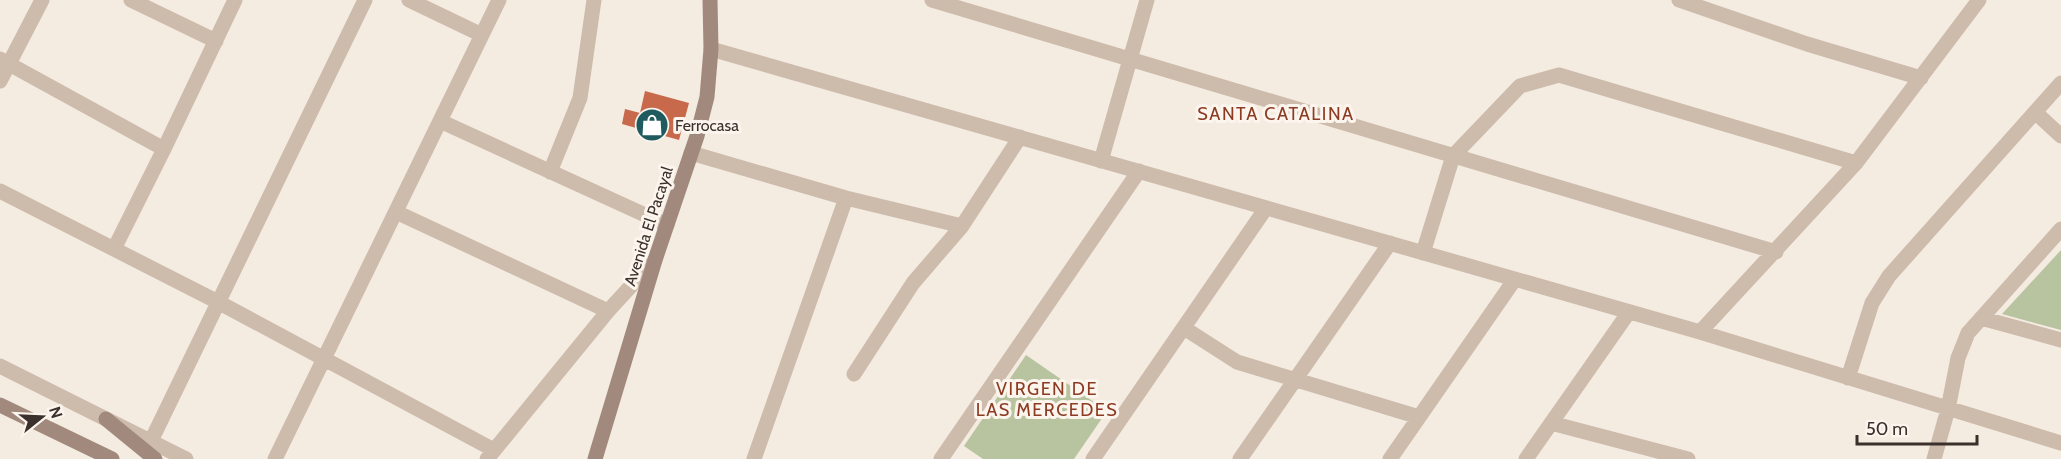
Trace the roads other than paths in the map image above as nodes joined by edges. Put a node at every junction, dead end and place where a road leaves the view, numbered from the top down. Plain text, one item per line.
1 (42, 0) edge
2 (131, 0) edge
3 (235, 0) edge
4 (365, 0) edge
5 (409, 0) edge
6 (499, 0) edge
7 (594, 0) edge
8 (710, 0) edge
9 (932, 0) edge
10 (1147, 0) edge
11 (1679, 0) edge
12 (1979, 0) edge
13 (482, 35) junction
14 (216, 41) junction
15 (711, 49) junction
16 (1131, 60) junction
17 (4, 62) edge
18 (1921, 78) junction
19 (0, 81) edge
20 (2061, 83) edge
21 (2035, 112) junction
22 (440, 121) junction
23 (2061, 136) edge
24 (1020, 137) junction
25 (164, 149) junction
26 (691, 153) junction
27 (1453, 156) junction
28 (1101, 160) junction
29 (1856, 163) junction
30 (1139, 171) junction
31 (550, 172) junction
32 (0, 191) edge
33 (846, 198) junction
34 (1266, 208) junction
35 (396, 212) junction
36 (667, 225) junction
37 (962, 226) junction
38 (2061, 229) edge
39 (1390, 243) junction
40 (114, 249) junction
41 (1776, 252) junction
42 (1423, 253) junction
43 (655, 260) junction
44 (1515, 279) junction
45 (218, 302) junction
46 (608, 311) junction
47 (1629, 312) junction
48 (1981, 318) junction
49 (1184, 328) junction
50 (1700, 332) junction
51 (2061, 340) edge
52 (324, 359) junction
53 (0, 366) edge
54 (854, 374) dead end
55 (1848, 378) junction
56 (1295, 380) junction
57 (0, 405) edge
58 (1948, 409) junction
59 (1419, 417) junction
60 (106, 419) junction
61 (1551, 423) junction
62 (151, 441) junction
63 (2061, 443) edge
64 (490, 454) edge
65 (112, 459) edge
66 (155, 459) edge
67 (186, 459) edge
68 (276, 459) edge
69 (595, 459) edge
70 (754, 459) edge
71 (941, 459) edge
72 (1093, 459) edge
73 (1240, 459) edge
74 (1390, 459) edge
75 (1526, 459) edge
76 (1688, 459) edge
77 (1934, 459) edge

1 - 17 street
2 - 14 street
3 - 14 street
4 - 45 street
5 - 13 street
6 - 13 street
7 - 31 street
8 - 15 street, Avenida El Pacayal
9 - 16 street
10 - 16 street
11 - 18 street
12 - 18 street
13 - 22 street
14 - 25 street
15 - 24 street
15 - 26 street, Avenida El Pacayal
16 - 27 street
16 - 28 street
17 - 19 street
17 - 25 street
18 - 29 street
20 - 21 street
21 - 23 street
21 - 55 street
22 - 31 street
22 - 35 street
24 - 28 street
24 - 37 street
25 - 40 street
26 - 33 street
26 - 36 street, Avenida El Pacayal
27 - 29 street
27 - 41 street
27 - 42 street
28 - 30 street
29 - 41 street
30 - 34 street
30 - 71 street
31 - 36 street
32 - 40 street
33 - 37 street
33 - 70 street
34 - 39 street
34 - 49 street
35 - 46 street
35 - 52 street
36 - 43 street, Avenida El Pacayal
37 - 54 street
38 - 48 street
39 - 42 street
39 - 56 street
40 - 45 street
41 - 50 street
42 - 44 street
43 - 46 street
43 - 69 street, Avenida El Pacayal
44 - 47 street
44 - 59 street
45 - 52 street
45 - 62 street
46 - 64 street
47 - 50 street
47 - 61 street
48 - 51 street
48 - 58 street
49 - 56 street
49 - 72 street
50 - 55 street
52 - 64 street
52 - 68 street
53 - 60 street
55 - 58 street
56 - 59 street
56 - 73 street
57 - 65 street
58 - 63 street
58 - 77 street
59 - 74 street
60 - 62 street
60 - 66 street
61 - 75 street
61 - 76 street
62 - 67 street

